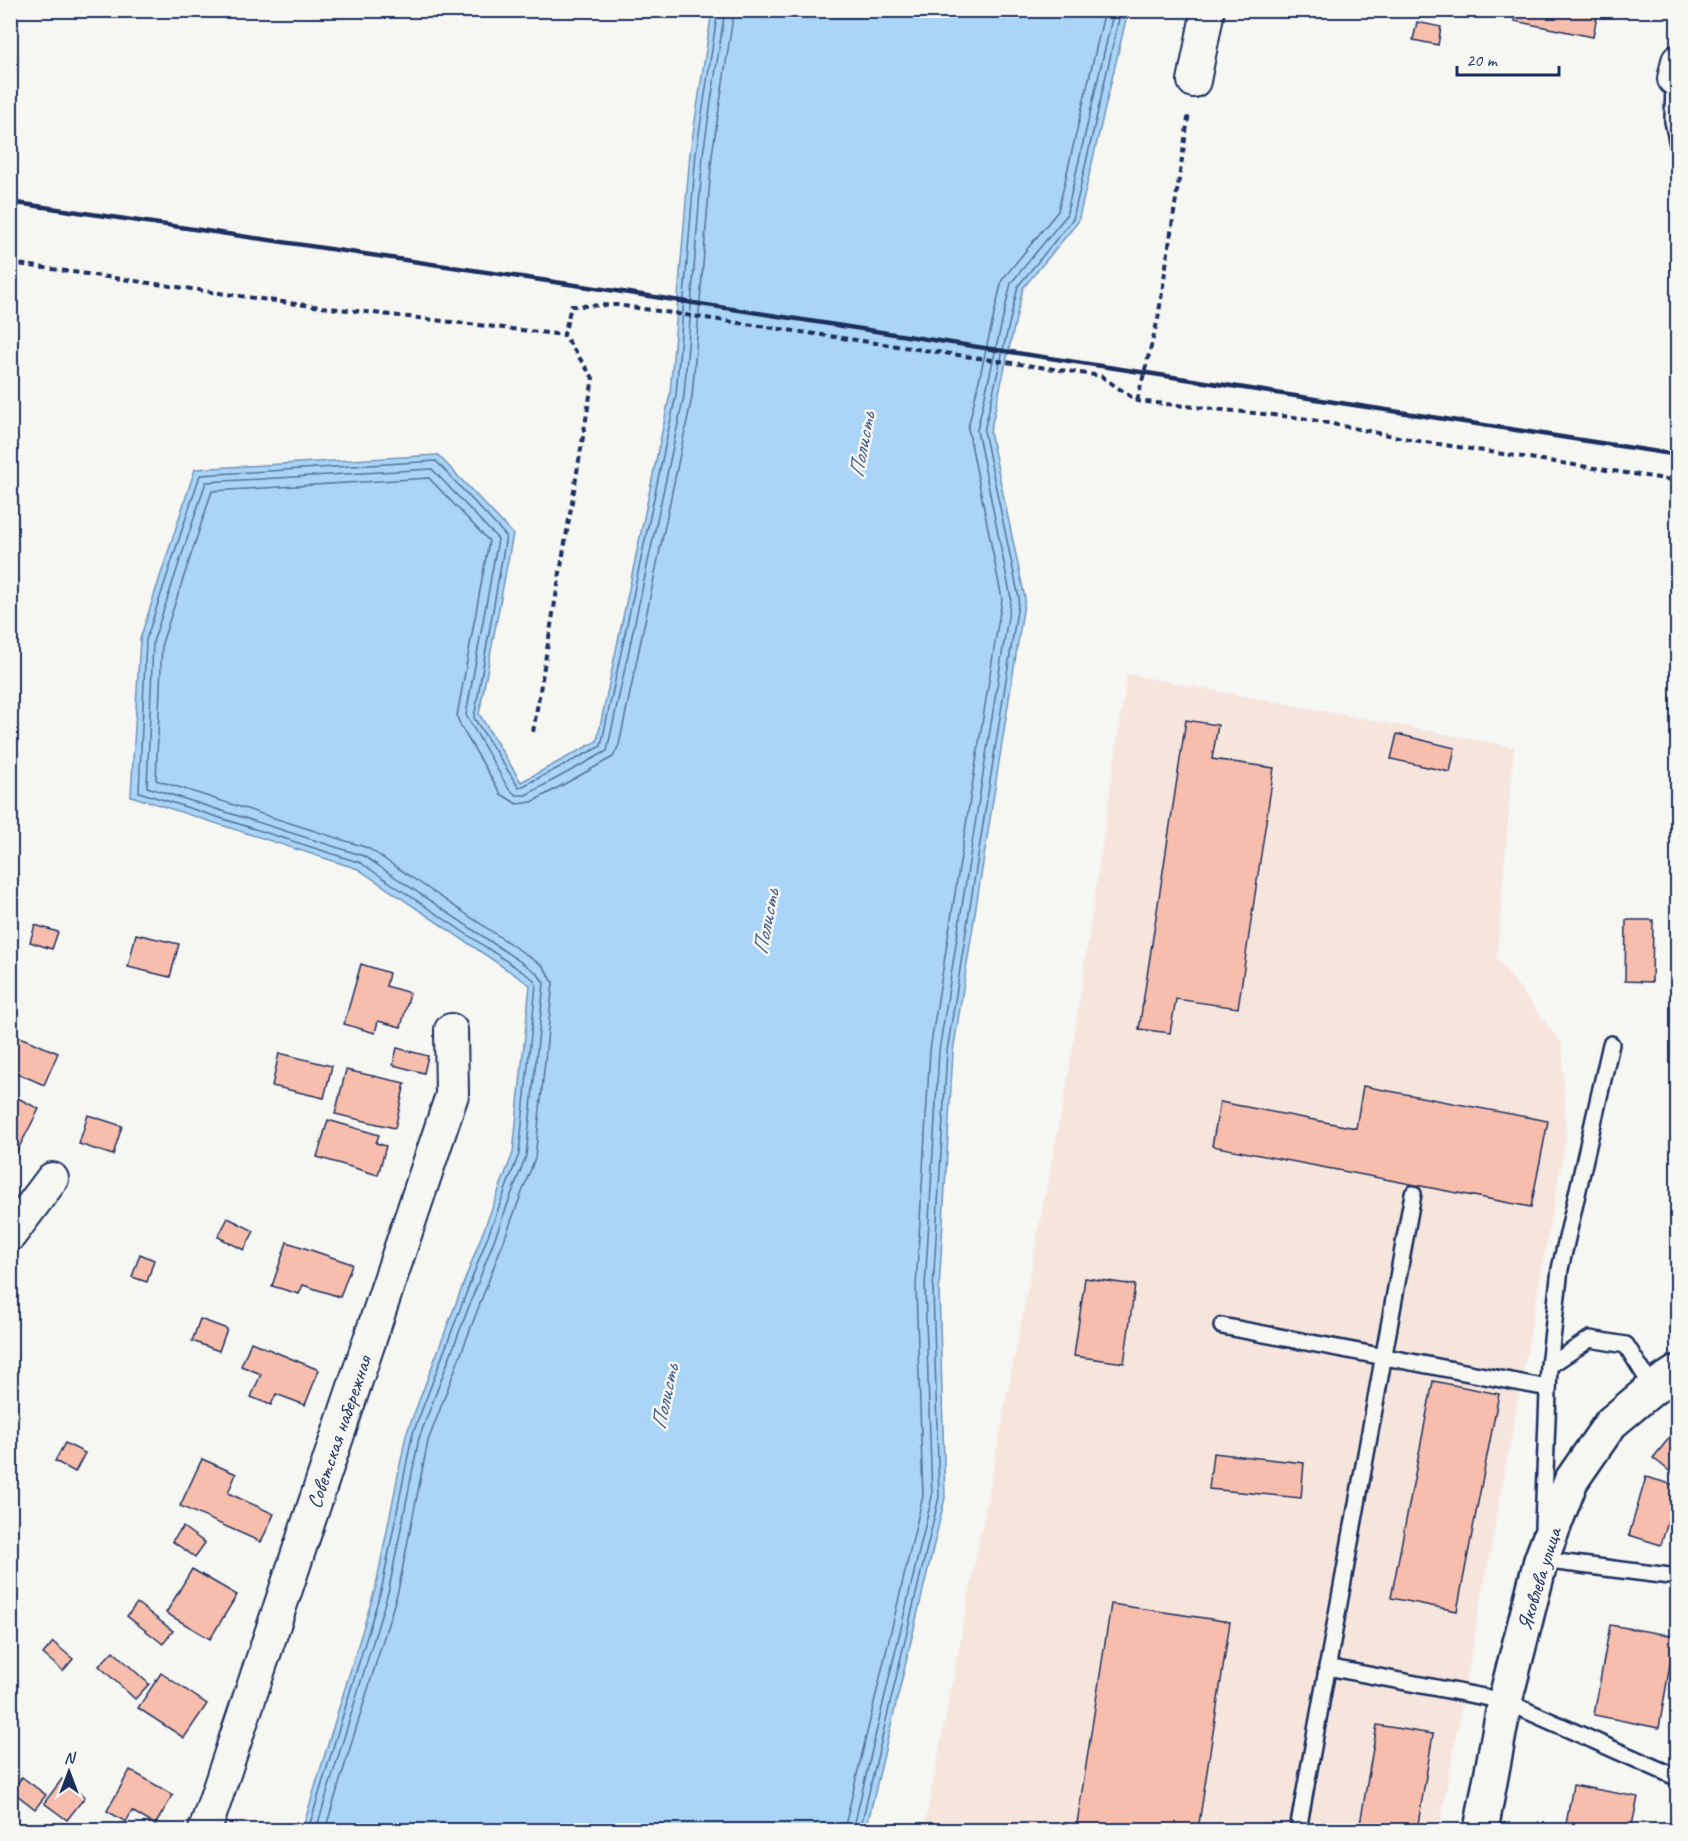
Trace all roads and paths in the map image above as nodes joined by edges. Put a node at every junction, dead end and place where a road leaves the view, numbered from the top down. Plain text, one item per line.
1 (1208, 10) edge
2 (1676, 70) edge
3 (1194, 81) joint
4 (1677, 145) edge
5 (10, 263) edge
6 (564, 335) junction
7 (1137, 401) junction
8 (1677, 481) edge
9 (534, 732) dead end
10 (451, 1030) dead end
11 (1611, 1044) dead end
12 (52, 1179) dead end
13 (1413, 1194) dead end
14 (10, 1234) edge
15 (1222, 1326) dead end
16 (1383, 1357) junction
17 (1549, 1366) junction
18 (1665, 1380) edge
19 (1548, 1388) junction
20 (1541, 1560) junction
21 (1677, 1577) edge
22 (1327, 1667) junction
23 (1505, 1701) junction
24 (1677, 1778) edge
25 (206, 1830) edge
26 (1298, 1830) edge
27 (1481, 1830) edge

1 - 3 street
2 - 4 lane
3 - 7 path
5 - 6 path
6 - 7 path
6 - 9 path
7 - 8 path
10 - 25 street, Советская набережная
11 - 17 lane
12 - 14 street
13 - 16 lane
15 - 16 lane
16 - 19 lane
16 - 22 lane
17 - 18 lane
17 - 19 lane
18 - 20 street, Яковлева улица
19 - 20 lane
20 - 21 lane
20 - 23 street, Яковлева улица
22 - 23 lane
22 - 26 lane
23 - 24 lane
23 - 27 street, Яковлева улица

